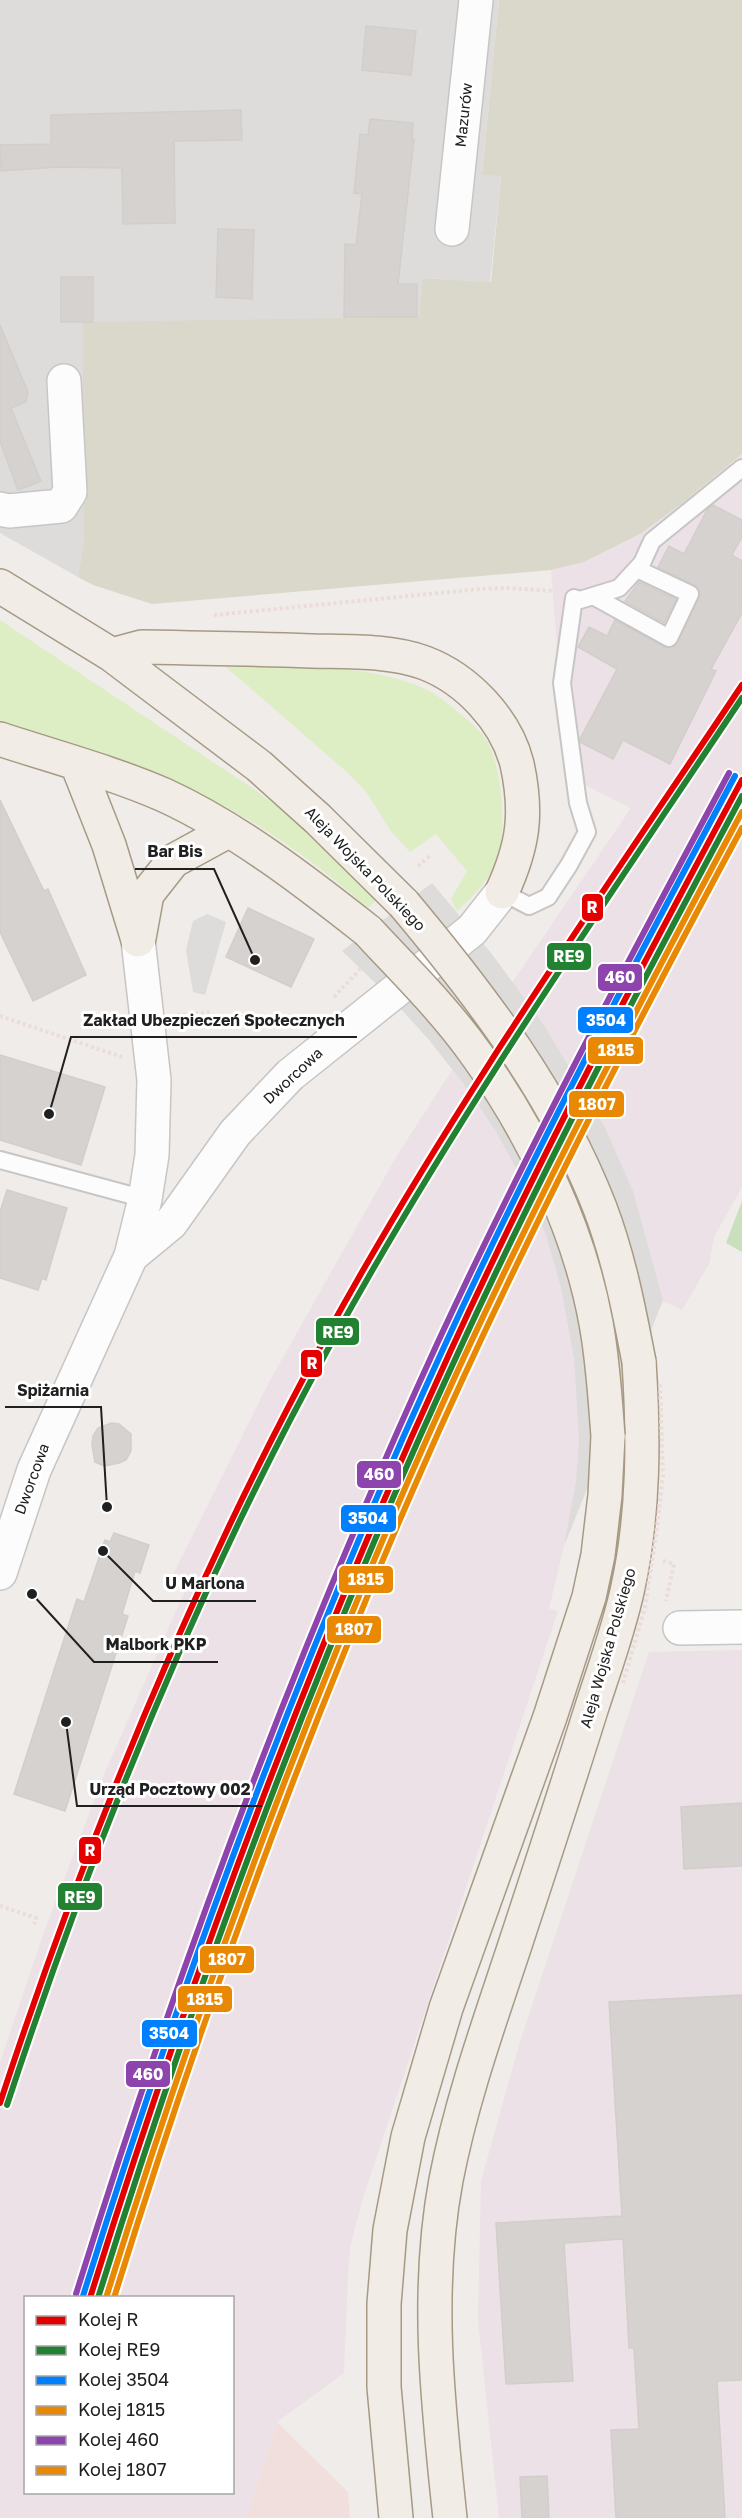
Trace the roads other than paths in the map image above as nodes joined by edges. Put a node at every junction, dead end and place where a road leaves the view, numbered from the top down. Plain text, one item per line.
1 (476, 0) edge
2 (453, 230) dead end
3 (64, 381) dead end
4 (742, 468) edge
5 (0, 509) edge
6 (636, 569) junction
7 (0, 586) edge
8 (593, 596) junction
9 (112, 655) junction
10 (0, 739) edge
11 (77, 764) junction
12 (228, 831) junction
13 (502, 892) junction
14 (138, 940) junction
15 (0, 1160) edge
16 (145, 1199) junction
17 (131, 1256) junction
18 (0, 1573) edge
19 (673, 1616) road end
20 (742, 1627) edge
21 (396, 2518) edge
22 (450, 2518) edge

1 - 2 street, Mazurów
3 - 5 street
4 - 6 lane
6 - 8 lane
6 - 8 lane
7 - 9 main road, Aleja Wojska Polskiego
8 - 13 lane
9 - 13 main road
9 - 22 main road, Aleja Wojska Polskiego, bridge
10 - 11 main road
11 - 12 main road
11 - 14 main road
12 - 14 main road
12 - 21 main road, bridge
13 - 17 street, Dworcowa
14 - 16 street, Dworcowa
15 - 16 lane
16 - 17 street, Dworcowa
17 - 18 street, Dworcowa
19 - 20 street

